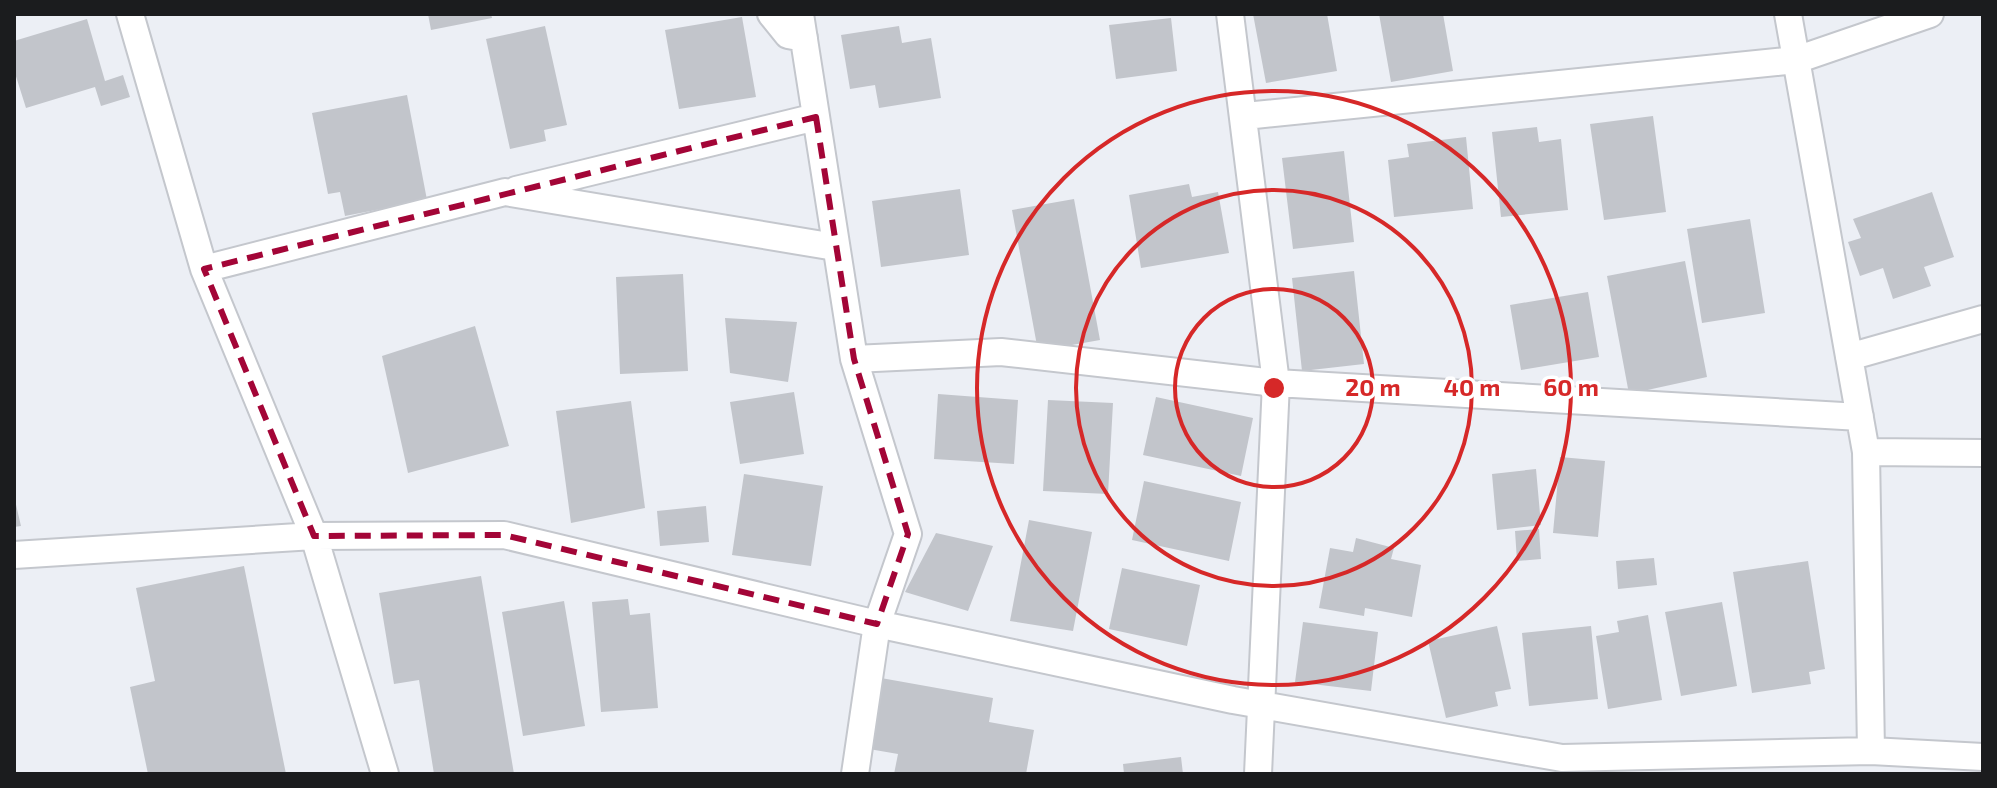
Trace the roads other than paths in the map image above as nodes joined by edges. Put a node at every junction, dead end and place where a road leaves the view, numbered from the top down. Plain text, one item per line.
1 (130, 14) edge
2 (771, 14) edge
3 (1230, 14) edge
4 (1788, 14) edge
5 (1930, 14) edge
6 (802, 26) edge
7 (1796, 60) junction
8 (1245, 116) junction
9 (816, 117) junction
10 (505, 192) junction
11 (835, 247) junction
12 (204, 269) junction
13 (1983, 319) edge
14 (1849, 357) junction
15 (854, 359) junction
16 (1276, 383) junction
17 (1860, 417) junction
18 (1866, 452) junction
19 (1983, 453) edge
20 (314, 536) junction
21 (14, 555) edge
22 (877, 624) junction
23 (1259, 705) junction
24 (1871, 751) junction
25 (1983, 757) edge
26 (1832, 763) edge
27 (1599, 766) edge
28 (385, 774) edge
29 (855, 774) edge
30 (1258, 774) edge

1 - 12 street
2 - 6 street
3 - 8 street
4 - 7 street
5 - 7 street
6 - 9 street
7 - 8 street
7 - 14 street
8 - 16 street
9 - 10 street
9 - 11 street
10 - 11 street
10 - 12 street
11 - 15 street
12 - 20 street
13 - 14 street
14 - 17 street
15 - 16 street
15 - 22 street
16 - 17 street
16 - 23 street
17 - 18 street
18 - 19 street
18 - 24 street
20 - 21 street
20 - 22 street
20 - 28 street
22 - 23 street
22 - 29 street
23 - 27 street
23 - 30 street
24 - 25 street
24 - 26 street
26 - 27 street

